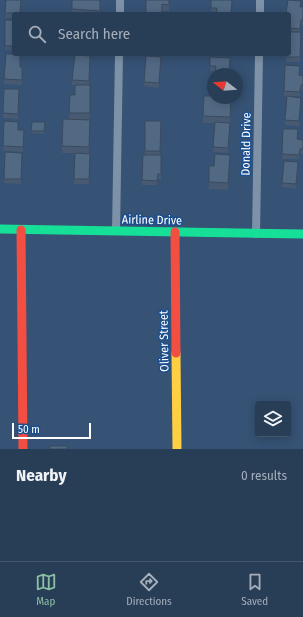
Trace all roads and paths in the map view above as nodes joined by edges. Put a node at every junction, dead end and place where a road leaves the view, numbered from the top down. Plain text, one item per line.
1 (120, 0) edge
2 (260, 0) edge
3 (120, 12) edge
4 (260, 12) edge
5 (119, 56) edge
6 (260, 56) edge
7 (0, 229) edge
8 (21, 230) junction
9 (116, 231) junction
10 (175, 232) junction
11 (256, 234) junction
12 (303, 234) edge
13 (23, 449) edge
14 (177, 449) edge

1 - 3 street
2 - 4 street
5 - 9 street
6 - 11 street, Donald Drive
7 - 8 street, Airline Drive
8 - 9 street, Airline Drive
8 - 13 street
9 - 10 street, Airline Drive
10 - 11 street, Airline Drive
10 - 14 street, Oliver Street
11 - 12 street, Airline Drive

